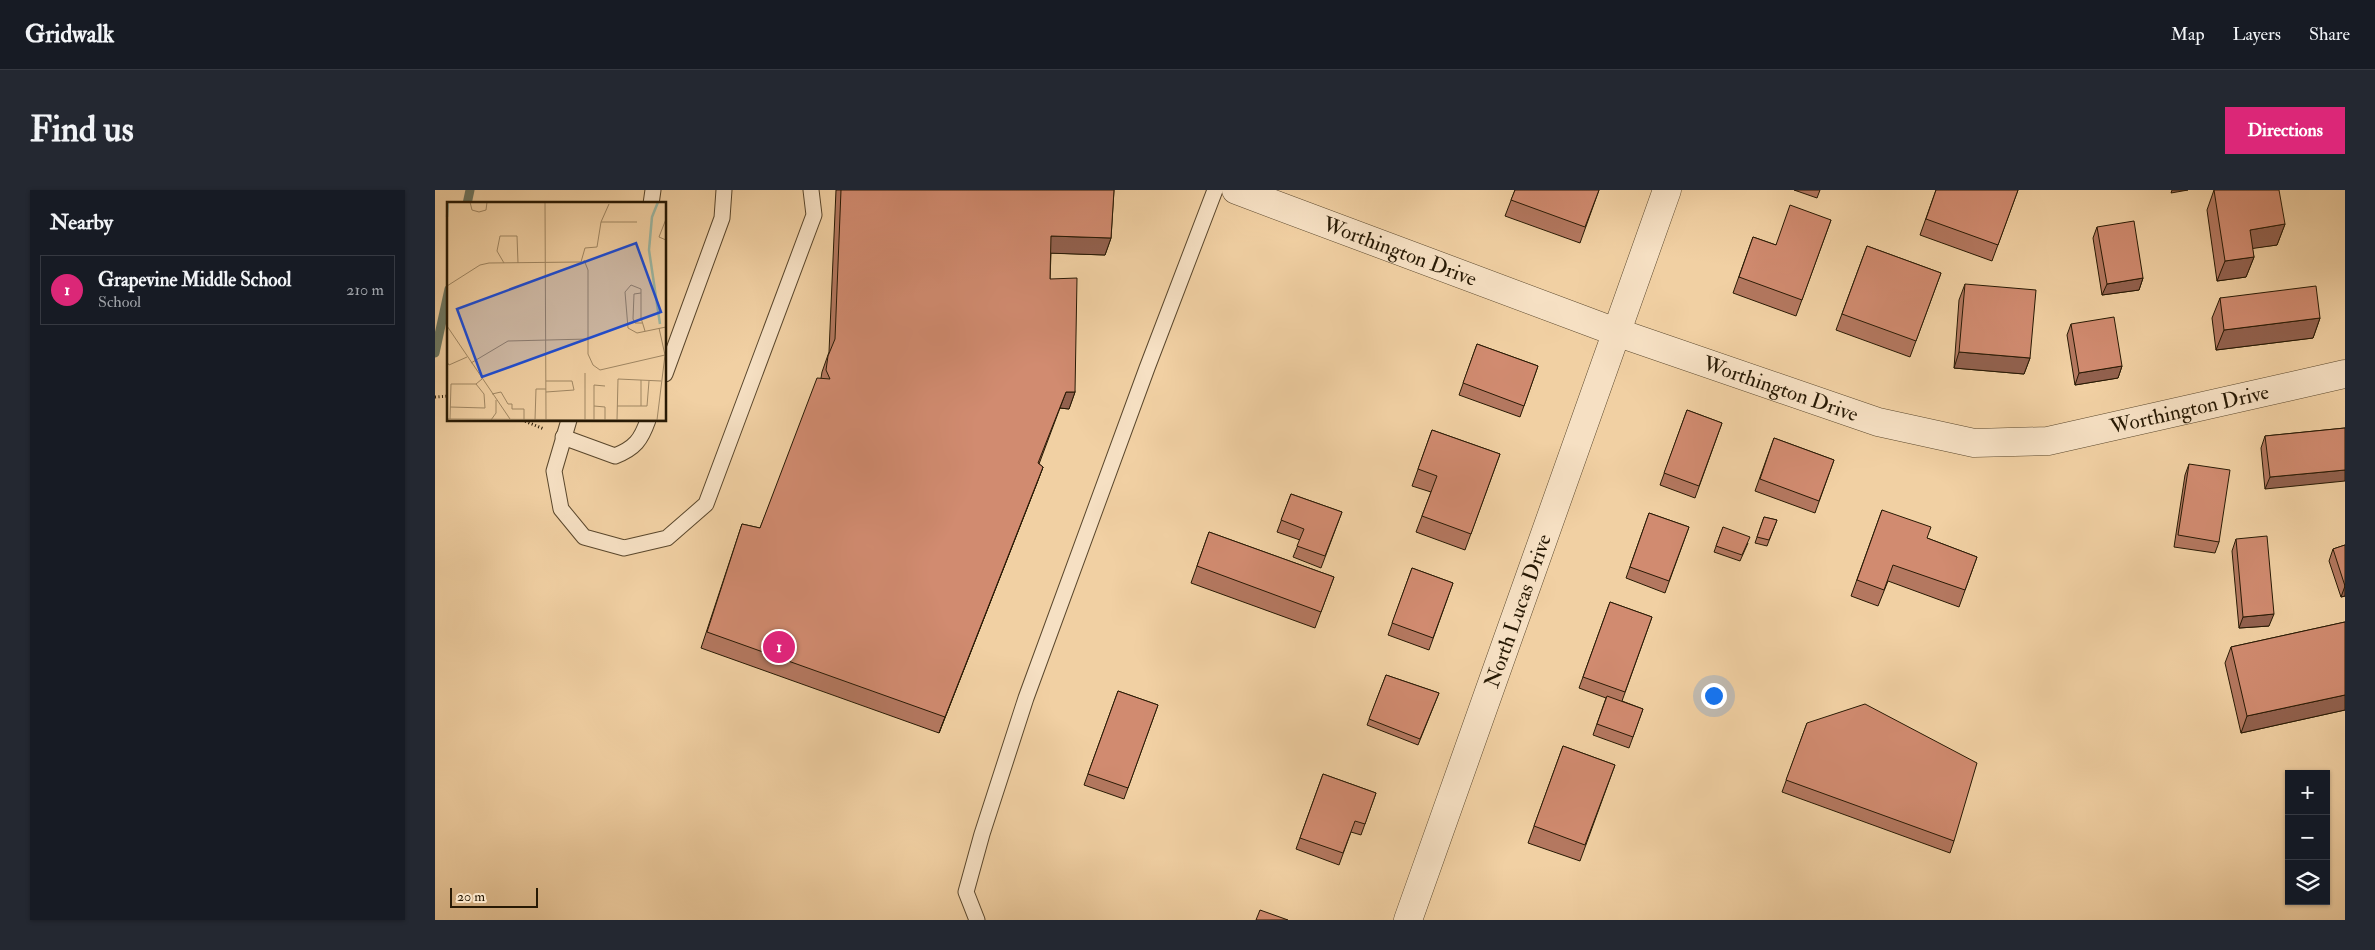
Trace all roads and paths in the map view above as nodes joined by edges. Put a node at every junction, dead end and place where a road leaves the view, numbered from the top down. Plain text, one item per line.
1 (724, 190) edge
2 (811, 190) edge
3 (1215, 190) edge
4 (1236, 190) edge
5 (1667, 190) edge
6 (1616, 332) junction
7 (666, 371) edge
8 (2345, 374) edge
9 (569, 421) edge
10 (648, 421) edge
11 (563, 437) junction
12 (977, 920) edge
13 (1408, 920) edge

1 - 7 lane
2 - 11 lane
3 - 12 lane
4 - 6 street, Worthington Drive
5 - 6 street, North Lucas Drive
6 - 8 street, Worthington Drive
6 - 13 street, North Lucas Drive
9 - 11 lane
10 - 11 lane

